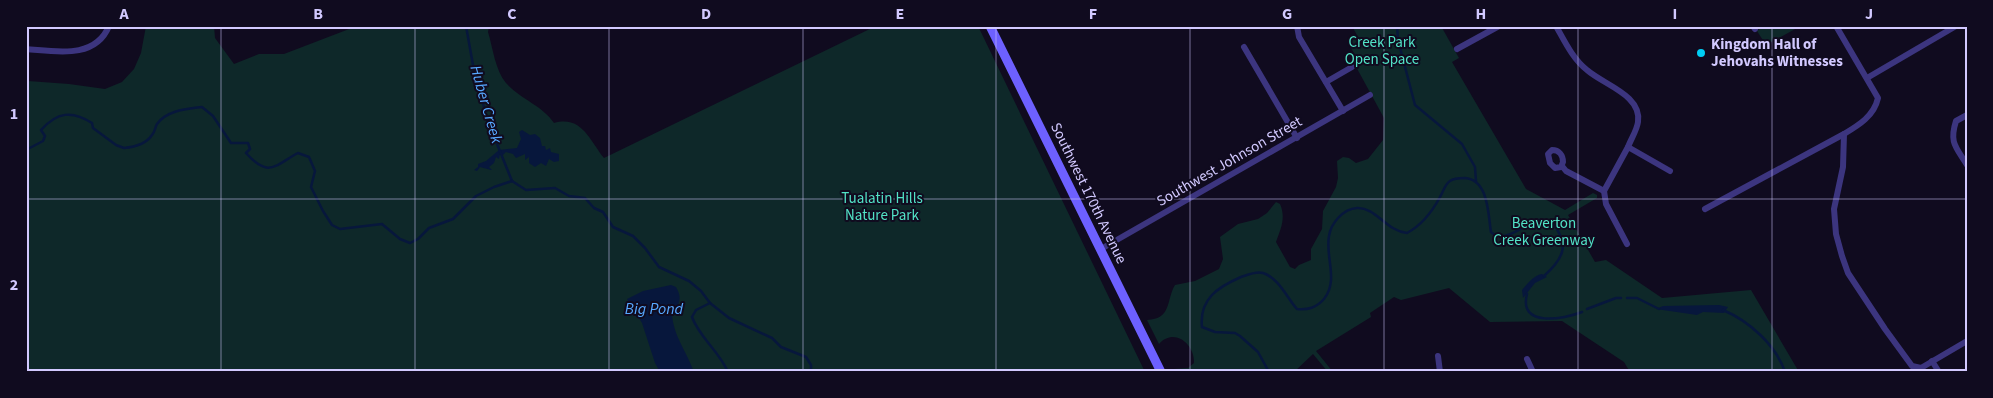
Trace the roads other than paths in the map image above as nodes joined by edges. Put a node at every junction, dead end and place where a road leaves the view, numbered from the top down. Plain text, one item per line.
1 (109, 26) edge
2 (990, 26) edge
3 (1297, 26) edge
4 (1499, 26) edge
5 (1556, 26) edge
6 (1836, 26) edge
7 (1956, 26) edge
8 (1244, 47) dead end
9 (26, 49) edge
10 (1457, 49) dead end
11 (1352, 67) dead end
12 (1867, 78) junction
13 (1326, 82) junction
14 (1370, 95) dead end
15 (1343, 111) junction
16 (1967, 115) edge
17 (1844, 134) junction
18 (1297, 138) junction
19 (1628, 147) junction
20 (1562, 166) dead end
21 (1967, 166) edge
22 (1670, 171) dead end
23 (1604, 191) junction
24 (1705, 209) dead end
25 (1627, 244) dead end
26 (1101, 249) junction
27 (1967, 341) edge
28 (1438, 356) dead end
29 (1527, 359) dead end
30 (1932, 361) junction
31 (1161, 372) edge
32 (1440, 372) edge
33 (1533, 372) edge
34 (1939, 372) edge

1 - 9 street
2 - 26 main road, Southwest 170th Avenue
3 - 13 street
4 - 10 street
5 - 19 street
6 - 12 street
7 - 12 street
8 - 18 street
11 - 13 street
12 - 17 street
13 - 15 street
14 - 15 street, Southwest Johnson Street
15 - 18 street, Southwest Johnson Street
16 - 21 street
17 - 24 street
17 - 30 street
18 - 26 street, Southwest Johnson Street
19 - 22 street
19 - 23 street
20 - 23 street
23 - 25 street
26 - 31 main road, Southwest 170th Avenue
27 - 30 street
28 - 32 street
29 - 33 street
30 - 34 street

